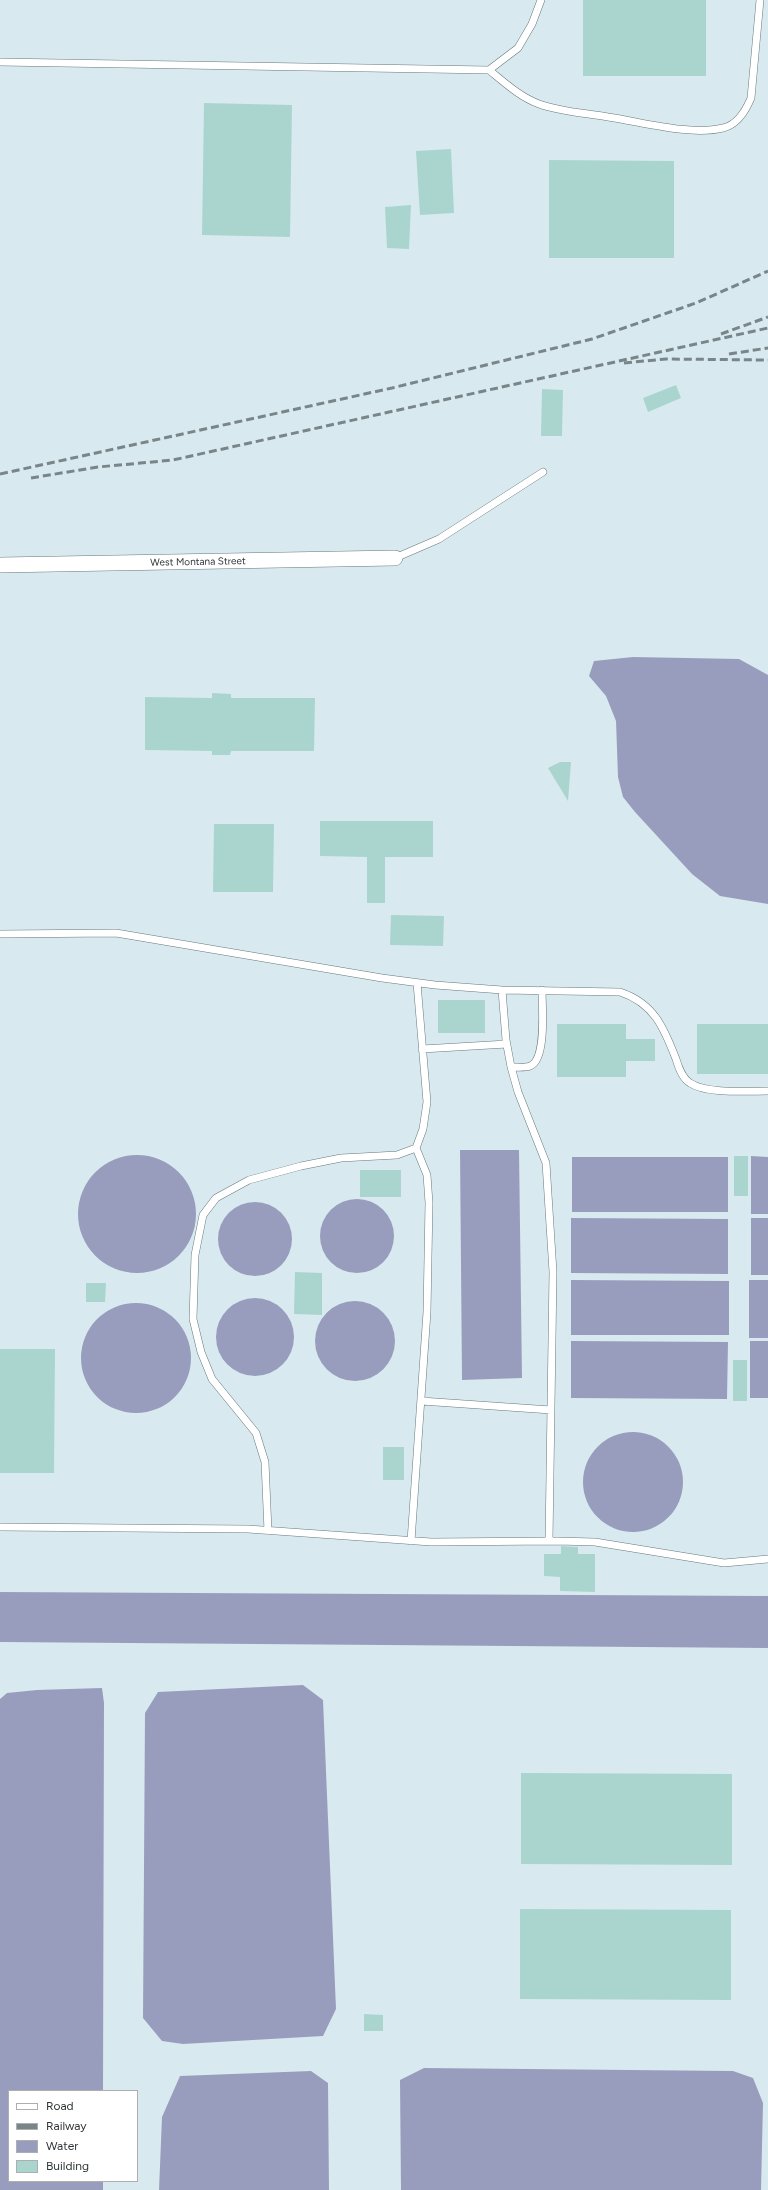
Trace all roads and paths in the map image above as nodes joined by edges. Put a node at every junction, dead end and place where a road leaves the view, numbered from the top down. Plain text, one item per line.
1 (541, 0) edge
2 (760, 0) edge
3 (0, 62) edge
4 (489, 70) junction
5 (542, 472) dead end
6 (395, 558) joint
7 (0, 565) edge
8 (0, 934) edge
9 (417, 983) junction
10 (502, 990) junction
11 (542, 990) junction
12 (507, 1044) junction
13 (422, 1049) junction
14 (511, 1067) junction
15 (768, 1091) edge
16 (416, 1148) junction
17 (421, 1401) junction
18 (551, 1410) junction
19 (0, 1527) edge
20 (268, 1531) junction
21 (412, 1540) junction
22 (549, 1540) junction
23 (768, 1559) edge

1 - 4 lane
2 - 4 lane
3 - 4 lane
5 - 6 lane
6 - 7 street, West Montana Street
8 - 9 lane
9 - 10 lane
9 - 13 lane
10 - 11 lane
10 - 12 lane
11 - 14 lane
11 - 15 lane
12 - 13 lane
12 - 14 lane
13 - 16 lane
14 - 18 lane
16 - 17 lane
16 - 20 lane
17 - 18 lane
17 - 21 lane
18 - 22 lane
19 - 20 lane
20 - 21 lane
21 - 22 lane
22 - 23 lane

